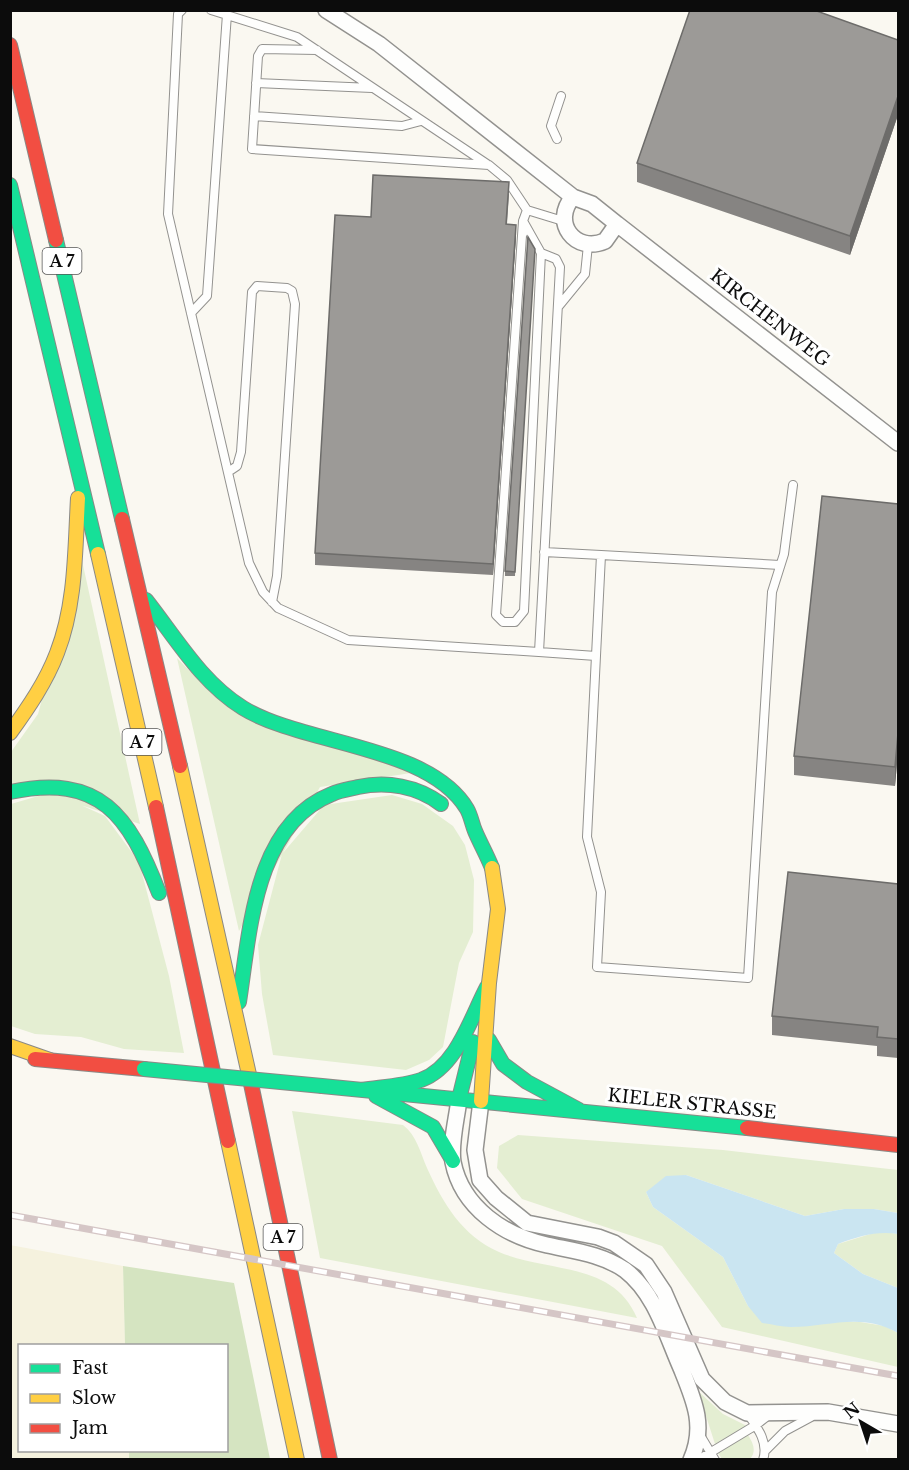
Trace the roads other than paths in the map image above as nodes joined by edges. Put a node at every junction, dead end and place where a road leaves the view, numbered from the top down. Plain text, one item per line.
1 (183, 10) edge
2 (211, 10) edge
3 (326, 10) edge
4 (227, 14) junction
5 (10, 45) edge
6 (317, 50) junction
7 (256, 83) junction
8 (372, 88) junction
9 (561, 96) dead end
10 (254, 116) junction
11 (421, 121) junction
12 (557, 139) dead end
13 (489, 165) junction
14 (10, 185) edge
15 (573, 197) junction
16 (527, 210) junction
17 (523, 221) junction
18 (563, 221) junction
19 (617, 224) junction
20 (588, 245) junction
21 (540, 253) junction
22 (558, 307) junction
23 (191, 313) junction
24 (898, 443) edge
25 (80, 471) junction
26 (228, 472) junction
27 (793, 485) dead end
28 (544, 552) junction
29 (601, 555) junction
30 (780, 566) junction
31 (142, 594) junction
32 (272, 602) junction
33 (539, 652) junction
34 (596, 656) junction
35 (10, 733) edge
36 (10, 792) edge
37 (475, 833) junction
38 (489, 982) junction
39 (201, 1014) junction
40 (236, 1014) junction
41 (489, 1041) junction
42 (10, 1046) edge
43 (10, 1057) edge
44 (50, 1060) junction
45 (362, 1090) junction
46 (459, 1099) junction
47 (481, 1101) junction
48 (579, 1110) junction
49 (898, 1145) edge
50 (453, 1161) junction
51 (828, 1412) junction
52 (752, 1419) junction
53 (898, 1424) edge
54 (700, 1435) junction
55 (764, 1455) edge
56 (713, 1456) edge
57 (297, 1460) edge
58 (330, 1460) edge
59 (692, 1460) edge
60 (698, 1460) edge

1 - 23 lane
2 - 4 lane
3 - 15 street, KIRCHENWEG
4 - 6 lane
4 - 23 lane
5 - 31 main road, A 7
6 - 7 lane
6 - 8 lane
7 - 8 lane
7 - 10 lane
8 - 11 lane
9 - 12 lane
10 - 11 lane
10 - 13 lane
11 - 13 lane
13 - 16 lane
14 - 25 main road, A 7
15 - 18 street
15 - 19 street, KIRCHENWEG
16 - 17 lane
16 - 18 lane
17 - 21 lane
17 - 21 lane
18 - 20 street
19 - 20 street
19 - 24 street, KIRCHENWEG
20 - 22 lane
21 - 22 lane
22 - 28 lane
23 - 26 lane
25 - 35 main road
25 - 39 main road, A 7
26 - 32 lane
26 - 32 lane
27 - 30 lane
28 - 29 lane
28 - 33 lane
29 - 30 lane
29 - 34 lane
30 - 34 lane
31 - 37 main road
31 - 40 main road, A 7
32 - 33 lane
33 - 34 lane
36 - 39 main road
37 - 38 main road
37 - 40 main road
38 - 41 main road
38 - 45 main road
38 - 46 main road
39 - 57 main road, A 7
40 - 58 main road, A 7
41 - 47 main road
41 - 48 main road
42 - 44 main road
43 - 44 main road
44 - 45 main road, bridge
45 - 46 main road, KIELER STRASSE
45 - 50 main road
46 - 47 main road, KIELER STRASSE
46 - 50 street
47 - 48 main road, KIELER STRASSE
47 - 52 street
48 - 49 main road, KIELER STRASSE
50 - 54 street
51 - 52 street
51 - 53 street
51 - 55 lane
52 - 55 lane
52 - 56 lane
54 - 56 lane
54 - 59 street
56 - 60 lane

